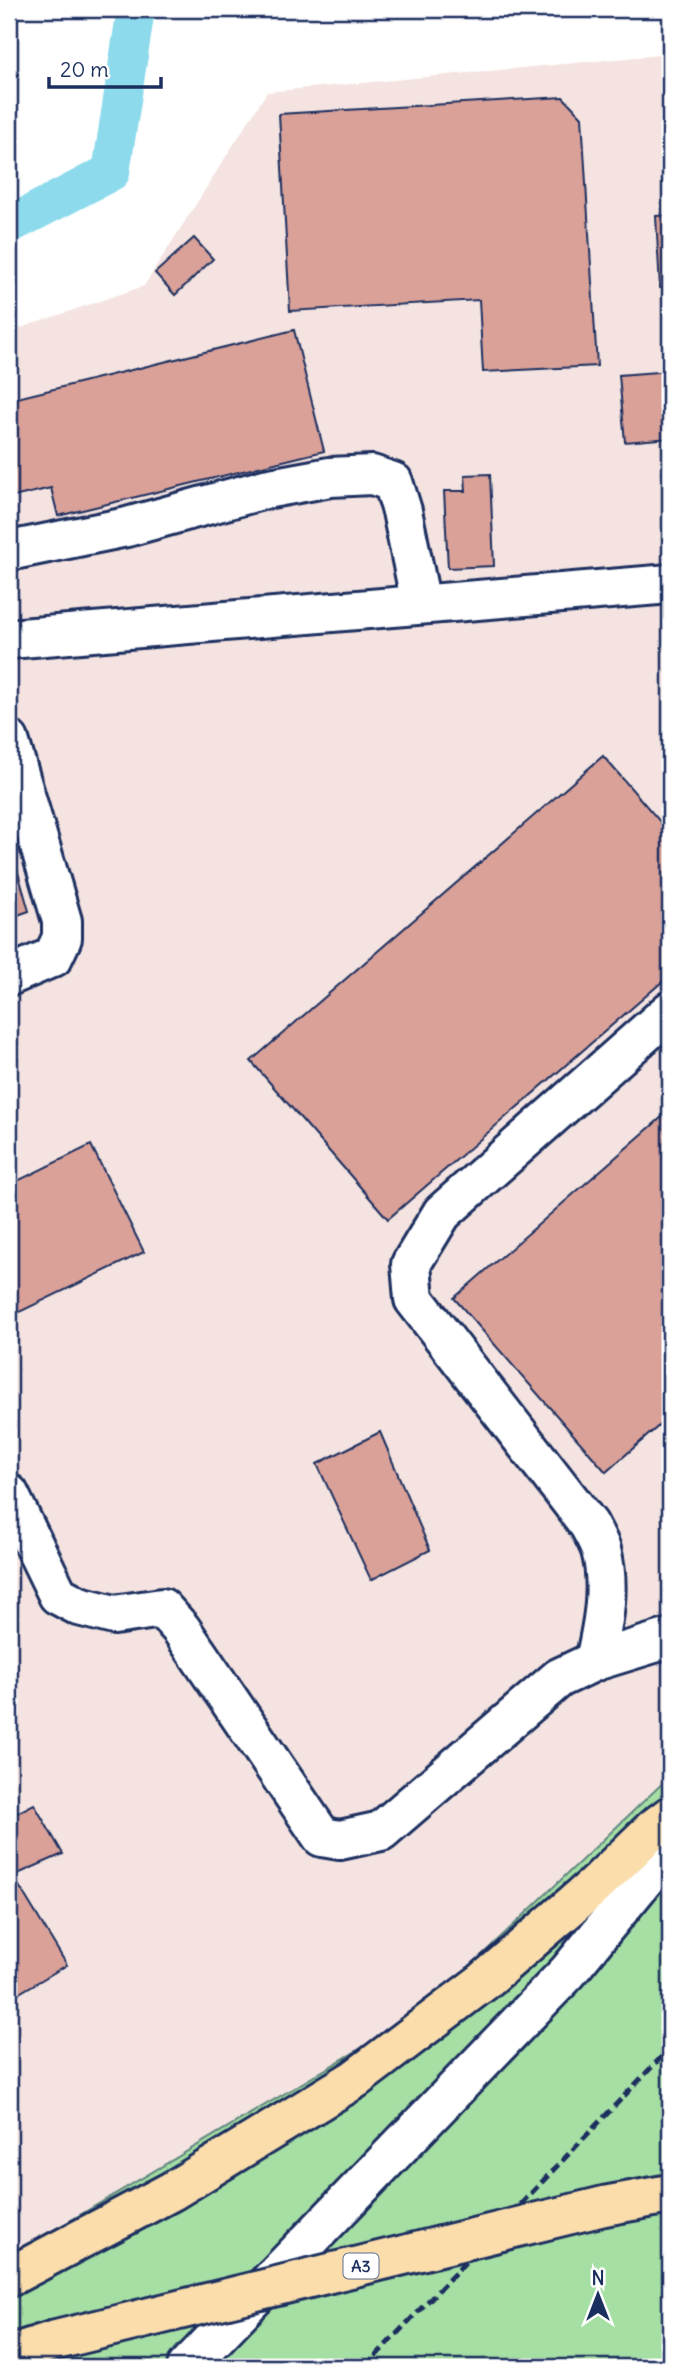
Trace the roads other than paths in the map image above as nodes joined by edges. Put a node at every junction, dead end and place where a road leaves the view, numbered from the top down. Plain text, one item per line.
1 (9, 551) edge
2 (670, 584) edge
3 (421, 604) junction
4 (9, 639) edge
5 (9, 740) edge
6 (9, 976) edge
7 (670, 1011) edge
8 (9, 1494) edge
9 (670, 1638) edge
10 (595, 1661) junction
11 (670, 1815) edge
12 (670, 1848) edge
13 (670, 2194) edge
14 (9, 2277) edge
15 (9, 2355) edge
16 (187, 2367) edge

1 - 3 street
2 - 3 street
3 - 4 street
5 - 6 street
7 - 10 street
8 - 10 street
9 - 10 street
11 - 14 main road
12 - 16 street
13 - 15 main road, A3, bridge

